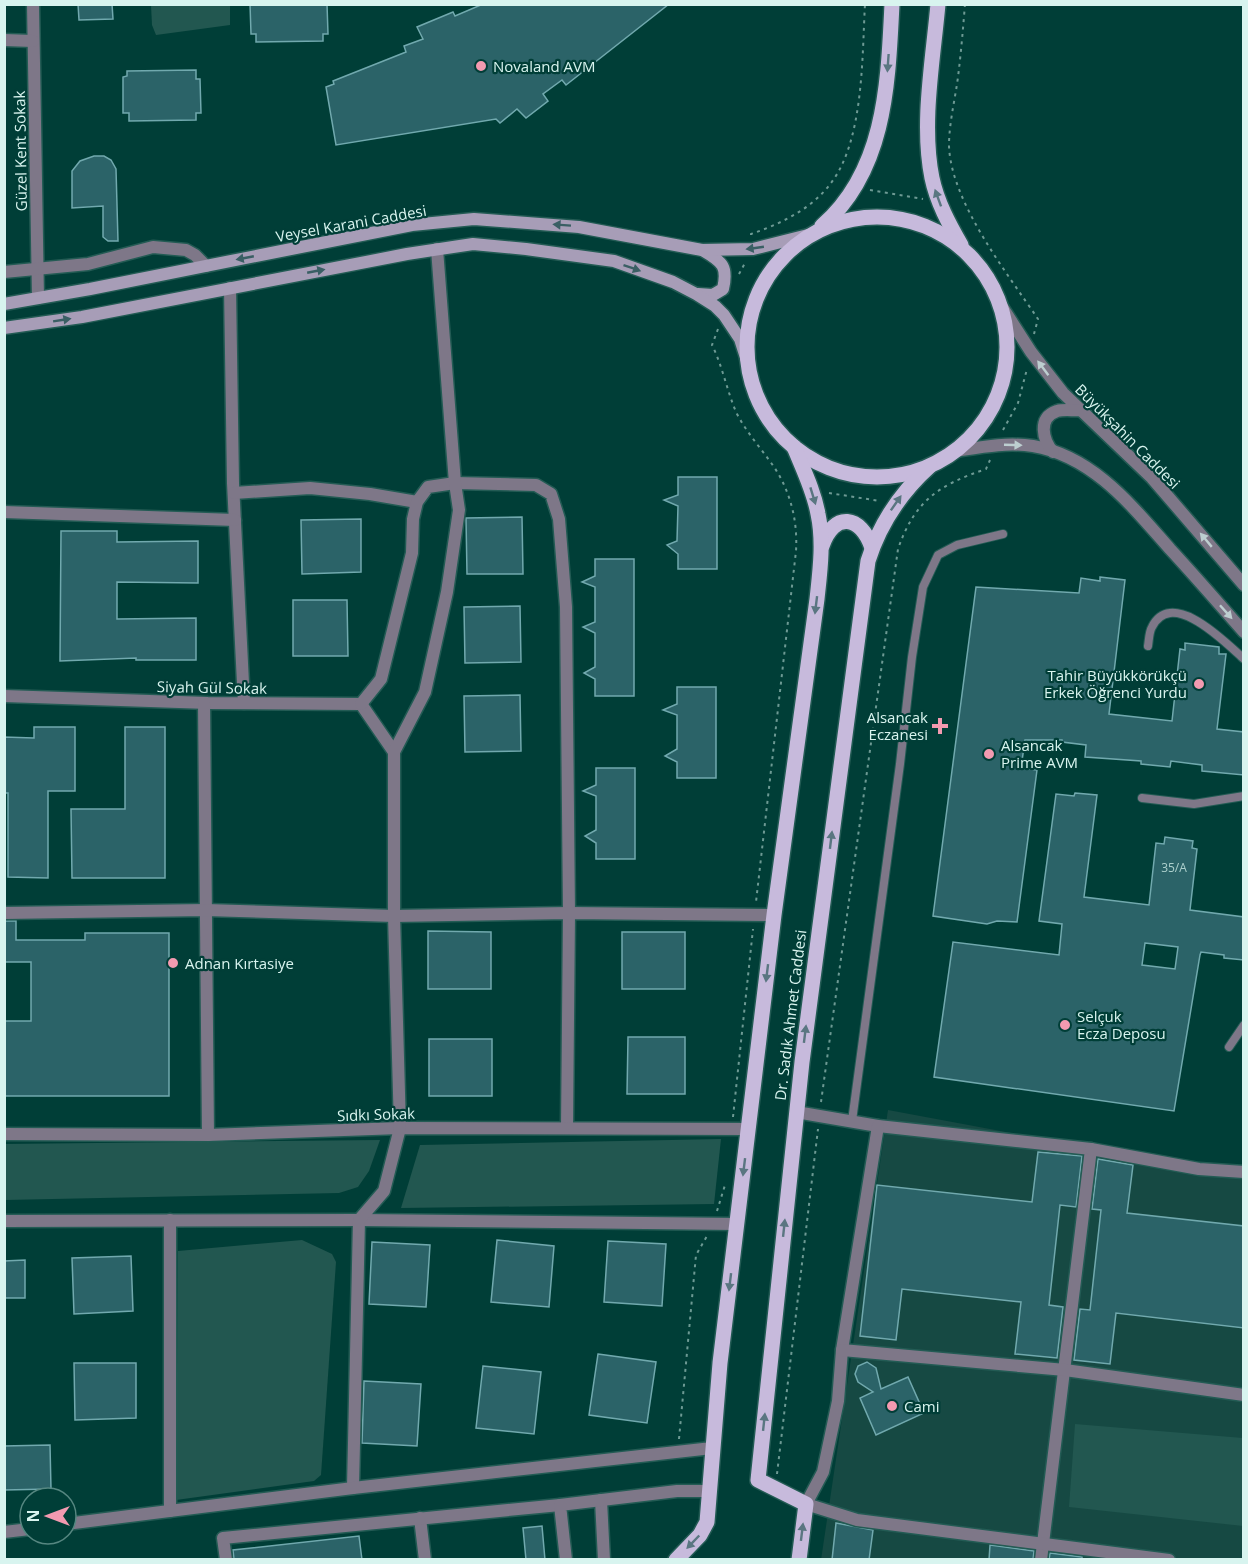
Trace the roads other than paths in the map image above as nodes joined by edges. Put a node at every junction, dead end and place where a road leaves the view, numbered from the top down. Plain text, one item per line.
1 (33, 4) edge
2 (892, 4) edge
3 (938, 4) edge
4 (4, 40) edge
5 (33, 41) junction
6 (812, 234) junction
7 (437, 249) junction
8 (702, 250) junction
9 (964, 250) junction
10 (206, 266) junction
11 (38, 270) junction
12 (4, 272) edge
13 (230, 288) junction
14 (696, 294) junction
15 (38, 298) junction
16 (999, 302) junction
17 (4, 304) edge
18 (4, 328) edge
19 (748, 364) junction
20 (1082, 410) junction
21 (794, 447) junction
22 (955, 451) junction
23 (1053, 452) junction
24 (930, 466) junction
25 (455, 483) junction
26 (234, 493) junction
27 (417, 502) junction
28 (4, 512) edge
29 (235, 520) junction
30 (1003, 534) dead end
31 (821, 547) junction
32 (872, 548) junction
33 (1244, 585) edge
34 (1244, 632) edge
35 (1148, 646) dead end
36 (1244, 659) edge
37 (4, 696) edge
38 (204, 703) junction
39 (244, 703) junction
40 (361, 704) junction
41 (394, 752) junction
42 (1244, 796) edge
43 (1142, 798) dead end
44 (206, 910) junction
45 (4, 913) edge
46 (569, 913) junction
47 (774, 915) junction
48 (394, 916) junction
49 (1244, 1025) edge
50 (1229, 1047) dead end
51 (796, 1112) junction
52 (852, 1121) junction
53 (878, 1126) junction
54 (400, 1128) junction
55 (567, 1128) junction
56 (748, 1129) junction
57 (4, 1134) edge
58 (208, 1135) junction
59 (1091, 1149) junction
60 (1244, 1172) edge
61 (4, 1221) edge
62 (170, 1221) junction
63 (359, 1221) junction
64 (737, 1224) junction
65 (842, 1350) junction
66 (1065, 1370) junction
67 (1244, 1395) edge
68 (712, 1448) junction
69 (353, 1488) junction
70 (709, 1491) junction
71 (601, 1500) junction
72 (806, 1504) junction
73 (560, 1505) junction
74 (171, 1511) junction
75 (420, 1518) junction
76 (78, 1523) edge
77 (1043, 1543) junction
78 (226, 1560) edge
79 (425, 1560) edge
80 (566, 1560) edge
81 (604, 1560) edge
82 (676, 1560) edge
83 (799, 1560) edge
84 (1041, 1560) edge
85 (1169, 1560) edge

1 - 5 street, Güzel Kent Sokak
2 -> 6 main road
3 - 9 main road
4 - 5 street
5 - 11 street, Güzel Kent Sokak
6 -> 8 main road, Veysel Karani Caddesi
6 - 9 main road
6 - 19 main road
13 -> 7 main road
7 -> 14 main road
7 - 25 street
8 -> 10 main road, Veysel Karani Caddesi
8 - 14 main road
9 - 16 main road
10 - 11 street
10 - 15 main road, Veysel Karani Caddesi
11 - 12 street
11 - 15 street, Güzel Kent Sokak
18 -> 13 main road
13 - 26 street
14 - 19 main road
15 - 17 main road, Veysel Karani Caddesi
20 -> 16 street, Büyükşahin Caddesi
16 - 22 main road
19 - 21 main road
20 - 23 street
33 -> 20 street, Büyükşahin Caddesi
21 - 24 main road
21 -> 31 main road, Dr. Sadık Ahmet Caddesi
22 -> 23 street
22 - 24 main road
23 -> 34 street
32 -> 24 main road, Dr. Sadık Ahmet Caddesi
25 - 27 street
25 - 41 street
25 - 46 street
26 - 27 street
26 - 29 street
27 - 40 street
28 - 29 street
29 - 39 street
30 - 52 lane
31 - 32 main road
31 -> 47 main road, Dr. Sadık Ahmet Caddesi
51 -> 32 main road, Dr. Sadık Ahmet Caddesi
35 - 36 lane
37 - 38 street, Siyah Gül Sokak
38 - 39 street, Siyah Gül Sokak
38 - 44 street
39 - 40 street, Siyah Gül Sokak
40 - 41 street
41 - 48 street
42 - 43 lane
44 - 45 street
44 - 48 street
44 - 58 street
46 - 47 street
46 - 48 street
46 - 55 street
47 -> 56 main road, Dr. Sadık Ahmet Caddesi
48 - 54 street
49 - 50 lane
51 - 52 street
72 -> 51 main road, Dr. Sadık Ahmet Caddesi
52 - 53 street
53 - 59 street
53 - 65 street
54 - 55 street, Sıdkı Sokak
54 - 58 street, Sıdkı Sokak
54 - 63 street
55 - 56 street, Sıdkı Sokak
56 -> 64 main road, Dr. Sadık Ahmet Caddesi
57 - 58 street, Sıdkı Sokak
59 - 60 street
59 - 66 street
61 - 62 street
62 - 63 street
62 - 74 street
63 - 64 street
63 - 69 street
64 -> 68 main road, Dr. Sadık Ahmet Caddesi
65 - 66 street
65 - 72 street
66 - 67 street
66 - 77 street
68 - 69 street
68 - 70 main road, Dr. Sadık Ahmet Caddesi
69 - 74 street
70 - 71 street
70 -> 82 main road, Dr. Sadık Ahmet Caddesi
71 - 73 street
71 - 81 street
72 - 77 street
83 -> 72 main road
73 - 75 street
73 - 80 street
74 - 76 street
75 - 78 street
75 - 79 street
77 - 84 street
77 - 85 street

